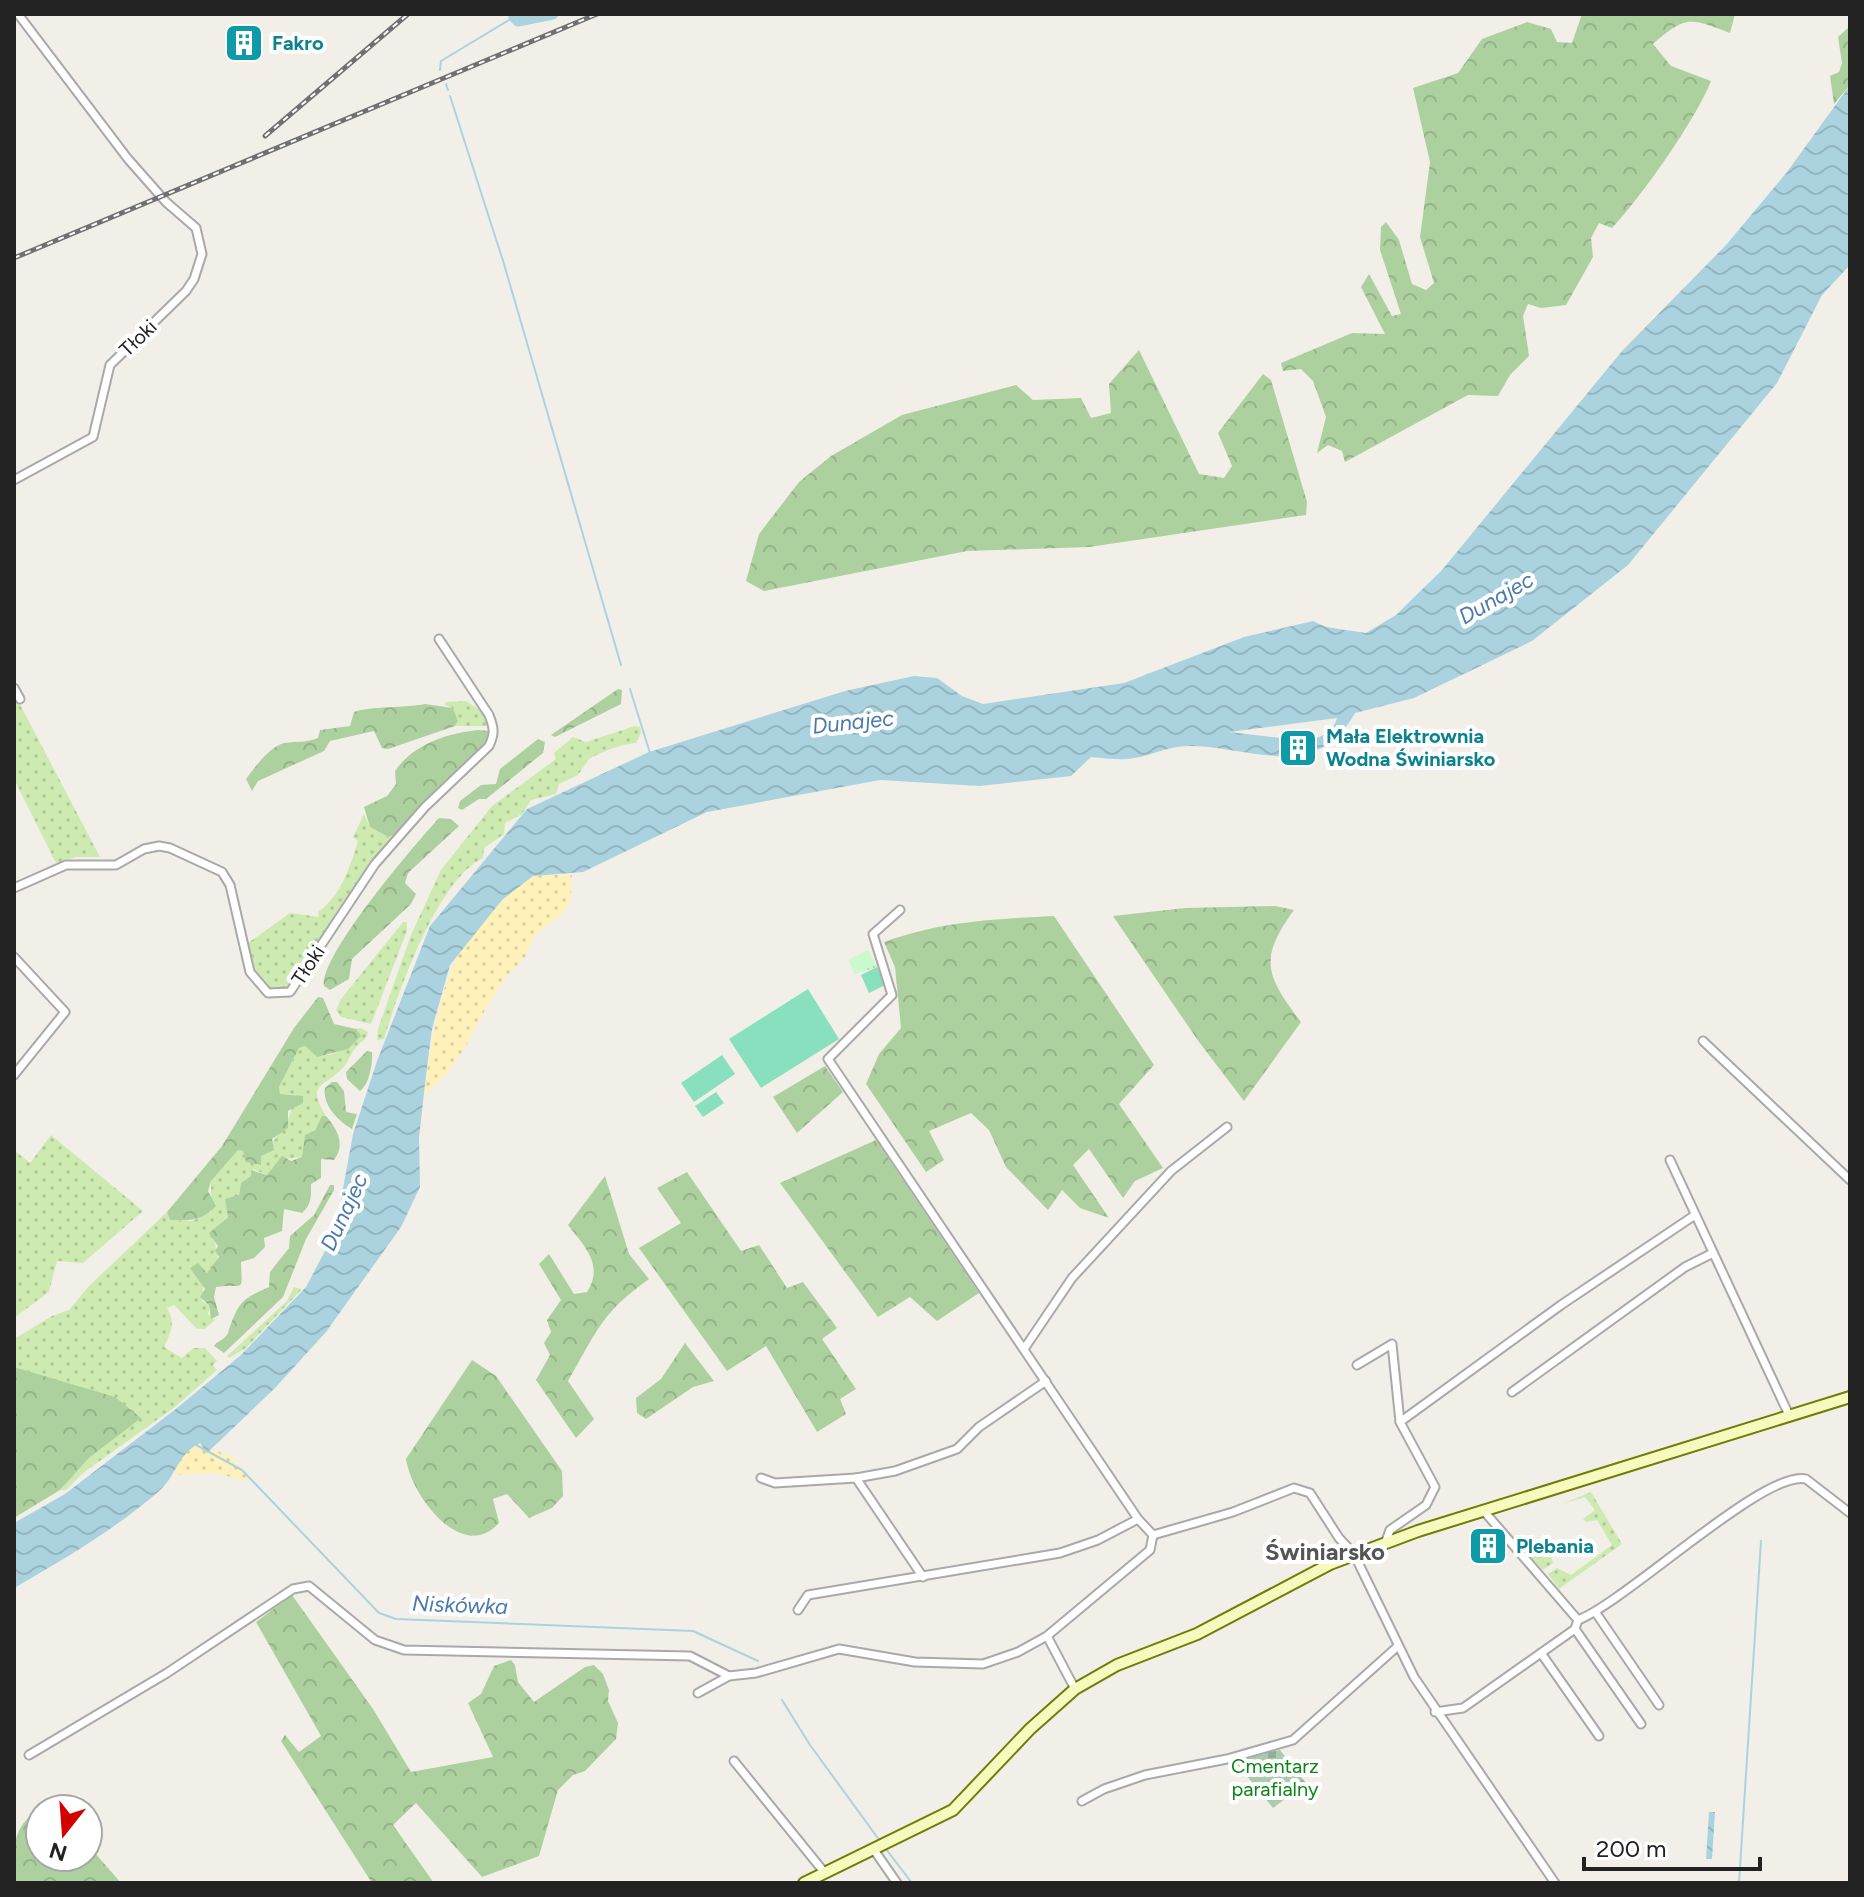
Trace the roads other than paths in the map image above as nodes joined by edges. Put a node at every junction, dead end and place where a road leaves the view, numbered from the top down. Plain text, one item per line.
1 (18, 14) edge
2 (14, 480) edge
3 (439, 639) dead end
4 (14, 688) edge
5 (20, 699) dead end
6 (14, 888) edge
7 (900, 910) dead end
8 (14, 957) edge
9 (1703, 1041) dead end
10 (14, 1075) edge
11 (1227, 1127) dead end
12 (1670, 1160) dead end
13 (1850, 1180) edge
14 (1695, 1215) junction
15 (1713, 1253) junction
16 (1024, 1349) junction
17 (1357, 1365) dead end
18 (1046, 1381) junction
19 (1512, 1392) dead end
20 (1850, 1397) edge
21 (1789, 1415) junction
22 (1400, 1422) junction
23 (761, 1478) dead end
24 (856, 1478) junction
25 (1483, 1510) junction
26 (1850, 1513) edge
27 (1138, 1519) junction
28 (1153, 1535) junction
29 (1386, 1541) junction
30 (1354, 1554) junction
31 (923, 1577) junction
32 (798, 1610) dead end
33 (1596, 1613) junction
34 (1578, 1620) junction
35 (1575, 1629) junction
36 (1047, 1636) junction
37 (1398, 1646) junction
38 (1541, 1653) junction
39 (729, 1676) junction
40 (1075, 1689) junction
41 (698, 1693) dead end
42 (1659, 1705) dead end
43 (1435, 1712) junction
44 (1641, 1724) dead end
45 (1599, 1736) dead end
46 (29, 1755) dead end
47 (734, 1761) dead end
48 (1082, 1801) dead end
49 (875, 1850) junction
50 (824, 1872) junction
51 (804, 1883) edge
52 (897, 1883) edge
53 (1555, 1883) edge

1 - 2 street, Tłoki
3 - 6 street, Tłoki
4 - 5 street
7 - 16 street
8 - 10 street
9 - 13 street
11 - 16 street
12 - 14 street
14 - 15 street
14 - 22 street
15 - 19 street
15 - 21 street
16 - 18 street
17 - 22 street
18 - 24 street
18 - 27 street
20 - 21 street
21 - 25 street
22 - 29 street
23 - 24 street
24 - 31 street
25 - 29 street
25 - 34 street
26 - 33 street
27 - 28 street
27 - 31 street
28 - 30 street
28 - 36 street
29 - 30 street
30 - 37 street
30 - 40 street
31 - 32 street
33 - 34 street
33 - 42 street
34 - 35 street
35 - 38 street
35 - 44 street
36 - 39 street
36 - 40 street
37 - 43 street
37 - 48 street
38 - 43 street
38 - 45 street
39 - 41 street
39 - 46 street
40 - 49 street
43 - 53 street
47 - 50 street
49 - 50 street
49 - 52 street
50 - 51 street

